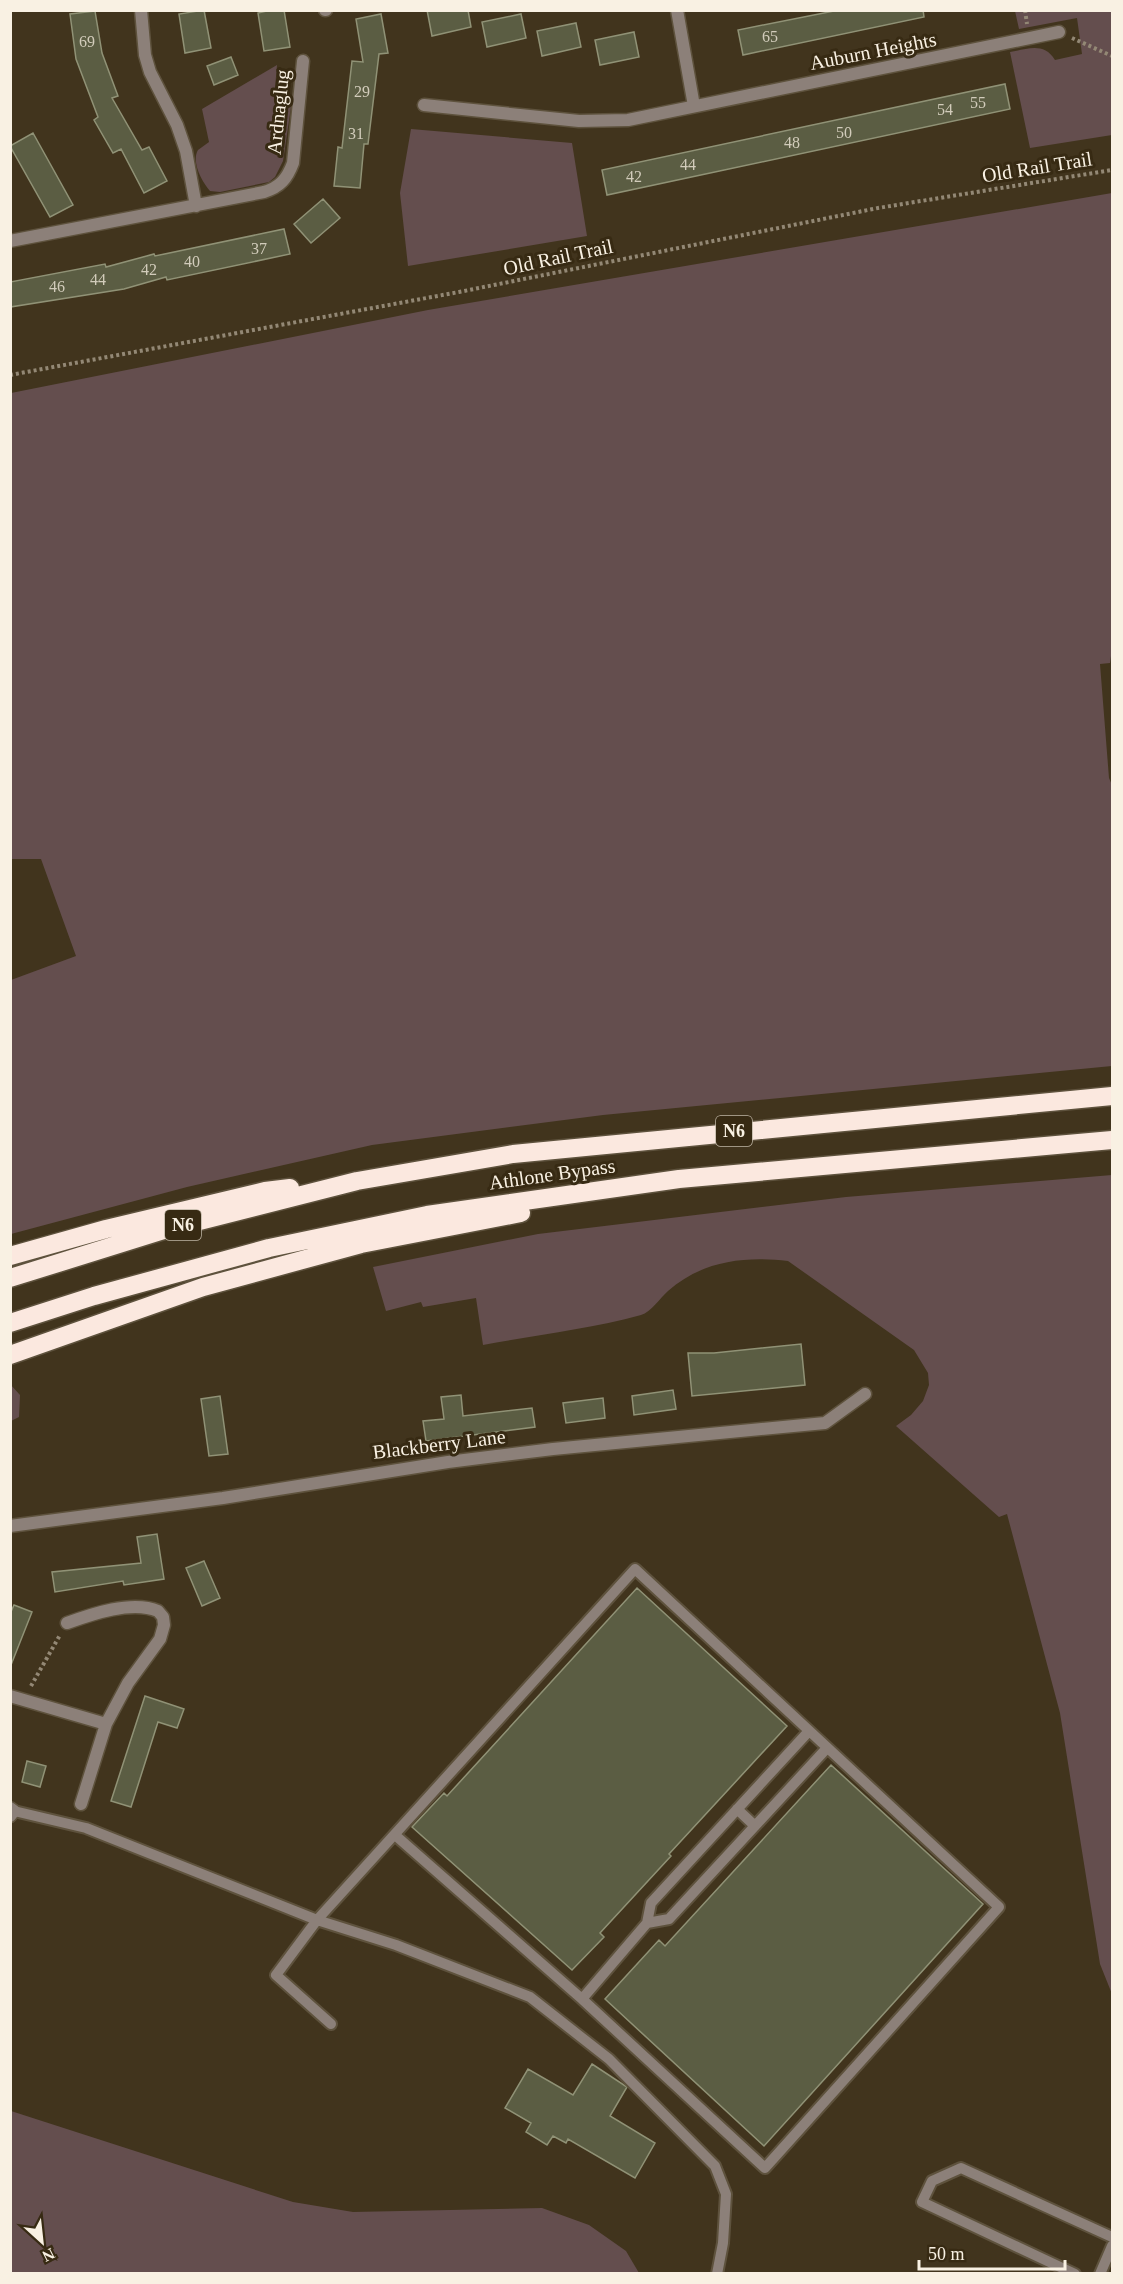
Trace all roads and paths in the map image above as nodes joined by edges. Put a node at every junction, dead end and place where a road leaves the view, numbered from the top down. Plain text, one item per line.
1 (141, 10) edge
2 (677, 10) edge
3 (1059, 32) joint
4 (1113, 56) edge
5 (303, 61) dead end
6 (423, 105) dead end
7 (694, 106) junction
8 (1113, 170) edge
9 (196, 206) junction
10 (10, 242) edge
11 (10, 375) edge
12 (1113, 1096) edge
13 (1113, 1140) edge
14 (679, 1179) junction
15 (357, 1181) junction
16 (10, 1256) edge
17 (10, 1278) edge
18 (10, 1323) edge
19 (10, 1355) edge
20 (865, 1394) dead end
21 (10, 1526) edge
22 (67, 1623) joint
23 (17, 1698) edge
24 (106, 1724) junction
25 (809, 1731) junction
26 (827, 1748) junction
27 (81, 1804) dead end
28 (737, 1809) junction
29 (12, 1812) edge
30 (755, 1826) junction
31 (396, 1835) junction
32 (317, 1920) junction
33 (647, 1923) junction
34 (582, 1999) junction
35 (331, 2024) dead end
36 (1113, 2237) edge
37 (1113, 2246) edge
38 (717, 2274) edge
39 (1075, 2274) edge
40 (1100, 2274) edge

1 - 9 street
2 - 7 street
3 - 4 path
3 - 7 street, Auburn Heights
5 - 9 street, Ardnaglug
6 - 7 street, Auburn Heights
8 - 11 path, Old Rail Trail
9 - 10 street, Ardnaglug
12 - 15 highway, Athlone Bypass / N6
13 - 14 highway, Athlone Bypass / N6
14 - 18 highway, Athlone Bypass / N6
14 - 19 highway, N6
15 - 16 highway, N6
15 - 17 highway, Athlone Bypass / N6
20 - 21 street, Blackberry Lane
22 - 23 path
22 - 24 street
23 - 24 street
24 - 27 street
25 - 26 lane
25 - 28 lane
25 - 31 lane
26 - 30 lane
26 - 34 lane
28 - 30 lane
28 - 33 lane
29 - 32 lane
30 - 33 lane
31 - 32 lane
31 - 34 lane
32 - 35 lane
32 - 38 lane
33 - 34 lane
36 - 39 lane
37 - 40 lane

